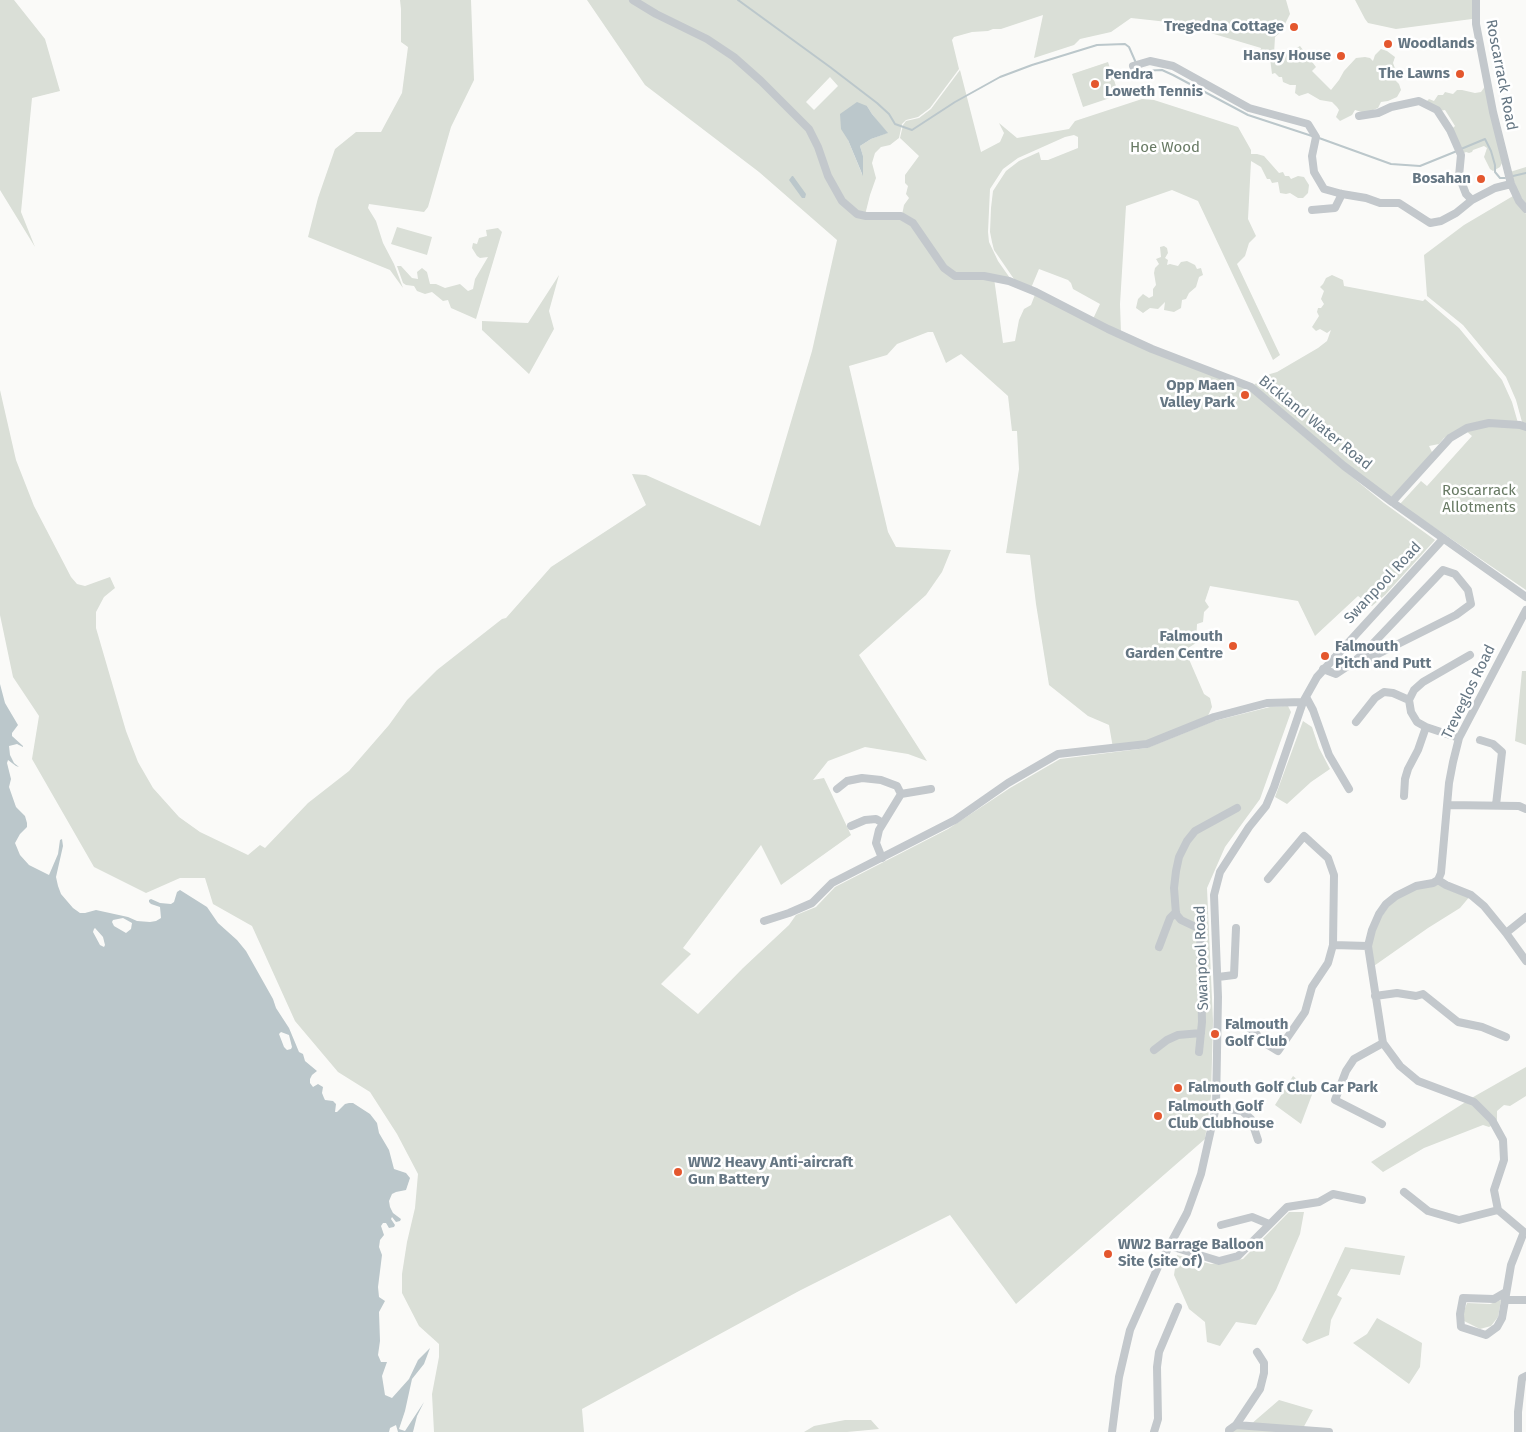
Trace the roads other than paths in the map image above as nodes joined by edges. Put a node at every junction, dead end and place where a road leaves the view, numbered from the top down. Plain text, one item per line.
1 (633, 0) edge
2 (1476, 0) edge
3 (1133, 66) dead end
4 (1359, 116) dead end
5 (1511, 184) junction
6 (1342, 194) junction
7 (1472, 200) junction
8 (1526, 209) edge
9 (1312, 210) dead end
10 (1526, 427) edge
11 (1392, 502) junction
12 (1443, 539) junction
13 (1526, 597) edge
14 (1526, 610) edge
15 (1470, 656) dead end
16 (1350, 664) junction
17 (1323, 670) junction
18 (1305, 699) junction
19 (1409, 700) junction
20 (1356, 722) dead end
21 (1426, 727) junction
22 (1459, 738) junction
23 (1480, 740) dead end
24 (837, 788) dead end
25 (931, 789) dead end
26 (1349, 789) dead end
27 (901, 794) junction
28 (1404, 796) dead end
29 (1496, 805) junction
30 (1447, 806) junction
31 (1237, 808) dead end
32 (1526, 809) edge
33 (883, 823) junction
34 (852, 826) dead end
35 (882, 858) junction
36 (1268, 880) dead end
37 (1438, 880) junction
38 (1176, 912) junction
39 (1526, 917) edge
40 (764, 921) dead end
41 (1236, 928) dead end
42 (1506, 932) junction
43 (1332, 944) junction
44 (1368, 946) junction
45 (1159, 947) dead end
46 (1526, 961) edge
47 (1218, 977) junction
48 (1375, 996) junction
49 (1241, 1022) dead end
50 (1201, 1033) junction
51 (1506, 1037) dead end
52 (1383, 1043) junction
53 (1154, 1050) dead end
54 (1200, 1052) dead end
55 (1216, 1107) junction
56 (1382, 1124) dead end
57 (1258, 1140) dead end
58 (1404, 1192) dead end
59 (1362, 1200) dead end
60 (1498, 1210) junction
61 (1269, 1224) junction
62 (1221, 1225) dead end
63 (1525, 1232) edge
64 (1170, 1246) junction
65 (1506, 1296) junction
66 (1526, 1300) edge
67 (1178, 1306) dead end
68 (1256, 1352) dead end
69 (1526, 1376) edge
70 (1236, 1425) junction
71 (1112, 1432) edge
72 (1154, 1432) edge
73 (1229, 1432) edge
74 (1329, 1432) edge
75 (1518, 1432) edge

1 - 11 street, Bickland Water Road
2 - 5 street, Roscarrack Road
3 - 6 street
4 - 7 street
5 - 7 street
5 - 8 street, Roscarrack Road
6 - 7 street
6 - 9 street
10 - 11 street
11 - 12 street, Bickland Water Road
12 - 13 street, Bickland Water Road
12 - 17 street, Swanpool Road
14 - 22 street, Treveglos Road
15 - 19 street
16 - 16 street
16 - 17 street
17 - 18 street, Swanpool Road
18 - 26 street
18 - 35 street
18 - 47 street, Swanpool Road
19 - 20 street
19 - 21 street
21 - 22 street
21 - 28 street
22 - 30 street, Treveglos Road
23 - 29 street
24 - 27 street
25 - 27 street
27 - 33 street
29 - 30 street
29 - 32 street
30 - 37 street, Treveglos Road
31 - 38 street
33 - 34 street
33 - 35 street
35 - 40 street
36 - 43 street
37 - 42 street
37 - 44 street
38 - 45 street
38 - 50 street
39 - 42 street
41 - 47 street
42 - 46 street
43 - 44 street
43 - 49 street
44 - 48 street
47 - 55 street, Swanpool Road
48 - 51 street
48 - 52 street
50 - 53 street
50 - 54 street
52 - 56 street
52 - 60 street
55 - 57 street
55 - 64 street, Swanpool Road
58 - 60 street
59 - 61 street
60 - 63 street
61 - 62 street
61 - 64 street
63 - 65 street
64 - 71 street, Swanpool Road
65 - 65 street
65 - 66 street
67 - 72 street
68 - 70 street
69 - 75 street
70 - 73 street
70 - 74 street

